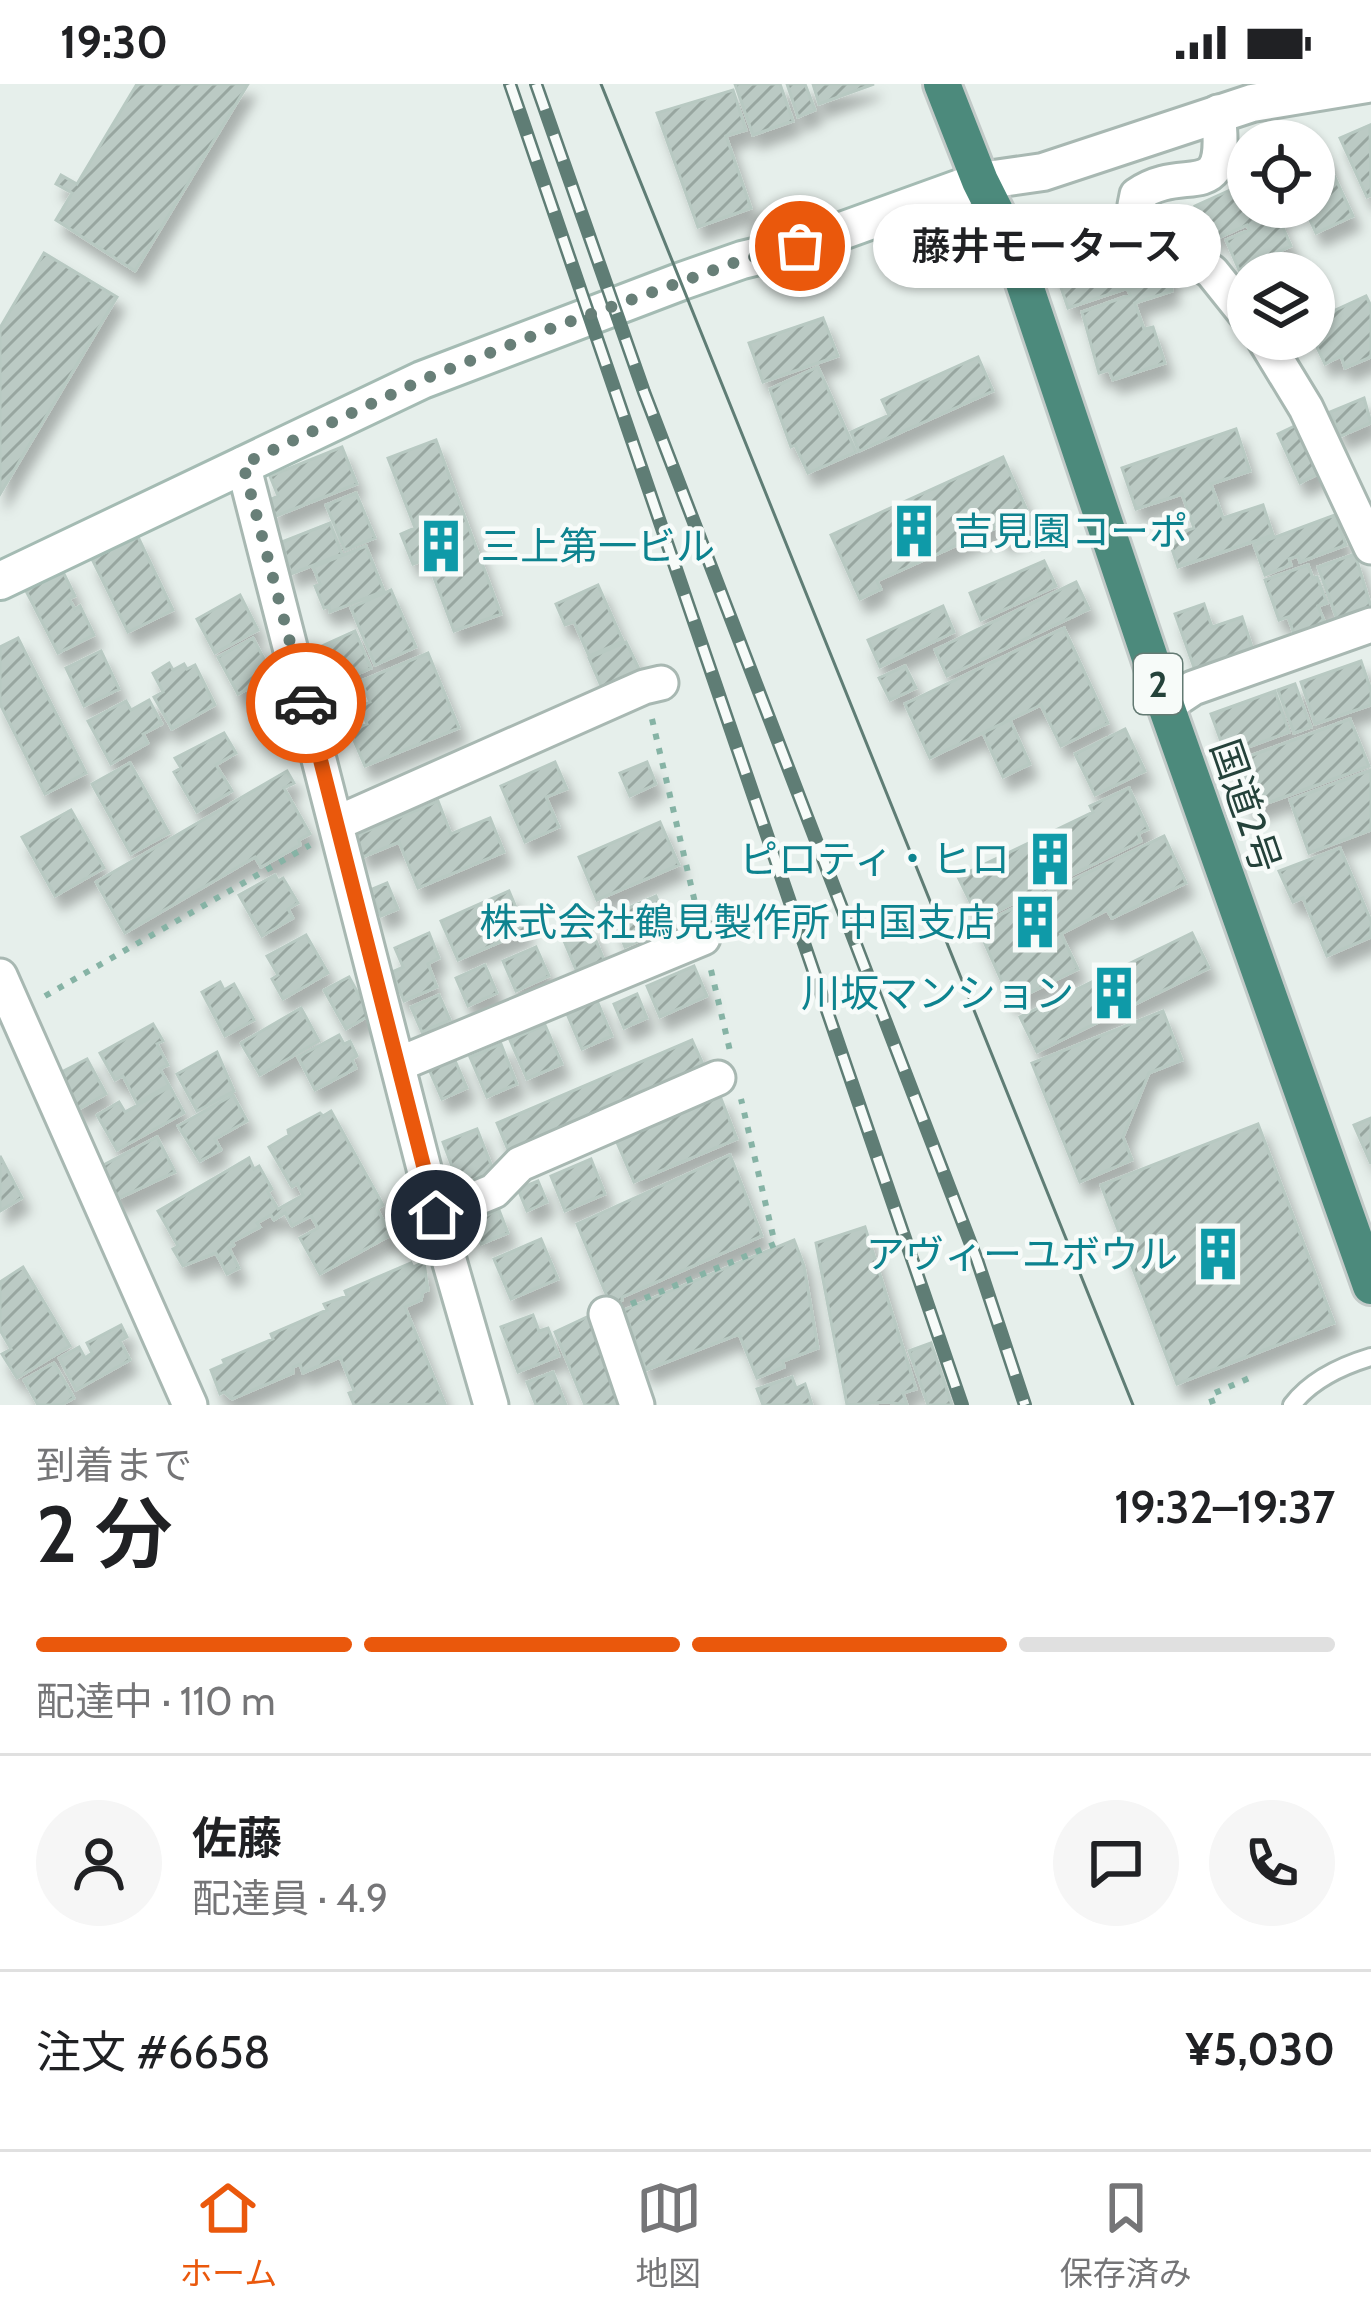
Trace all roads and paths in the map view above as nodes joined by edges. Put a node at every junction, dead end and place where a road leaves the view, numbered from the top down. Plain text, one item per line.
1 (941, 84) edge
2 (1366, 84) edge
3 (1218, 112) junction
4 (980, 181) junction
5 (1227, 290) edge
6 (1277, 360) edge
7 (243, 464) junction
8 (1371, 547) edge
9 (0, 581) edge
10 (1371, 625) edge
11 (1371, 645) edge
12 (652, 685) joint
13 (1166, 706) junction
14 (338, 826) junction
15 (703, 938) junction
16 (0, 976) edge
17 (16, 1012) junction
18 (399, 1064) junction
19 (730, 1080) junction
20 (436, 1215) junction
21 (1371, 1286) edge
22 (606, 1315) joint
23 (1371, 1357) edge
24 (1254, 1376) dead end
25 (190, 1405) edge
26 (491, 1405) edge
27 (637, 1405) edge
28 (1213, 1405) edge
29 (1292, 1405) edge

1 - 4 highway, 国道2号 / 2
2 - 3 main road
3 - 4 main road
3 - 5 street
4 - 7 main road
4 - 13 highway, 国道2号 / 2
6 - 8 street
7 - 9 main road
7 - 14 street
10 - 13 street
11 - 13 street
12 - 14 street
12 - 15 path
13 - 21 highway, 国道2号 / 2
14 - 17 path
14 - 18 street
15 - 18 street
15 - 19 path
16 - 17 street
17 - 25 street
18 - 20 street
19 - 20 street
19 - 22 path
20 - 26 street
22 - 27 street
23 - 29 lane
24 - 28 path

